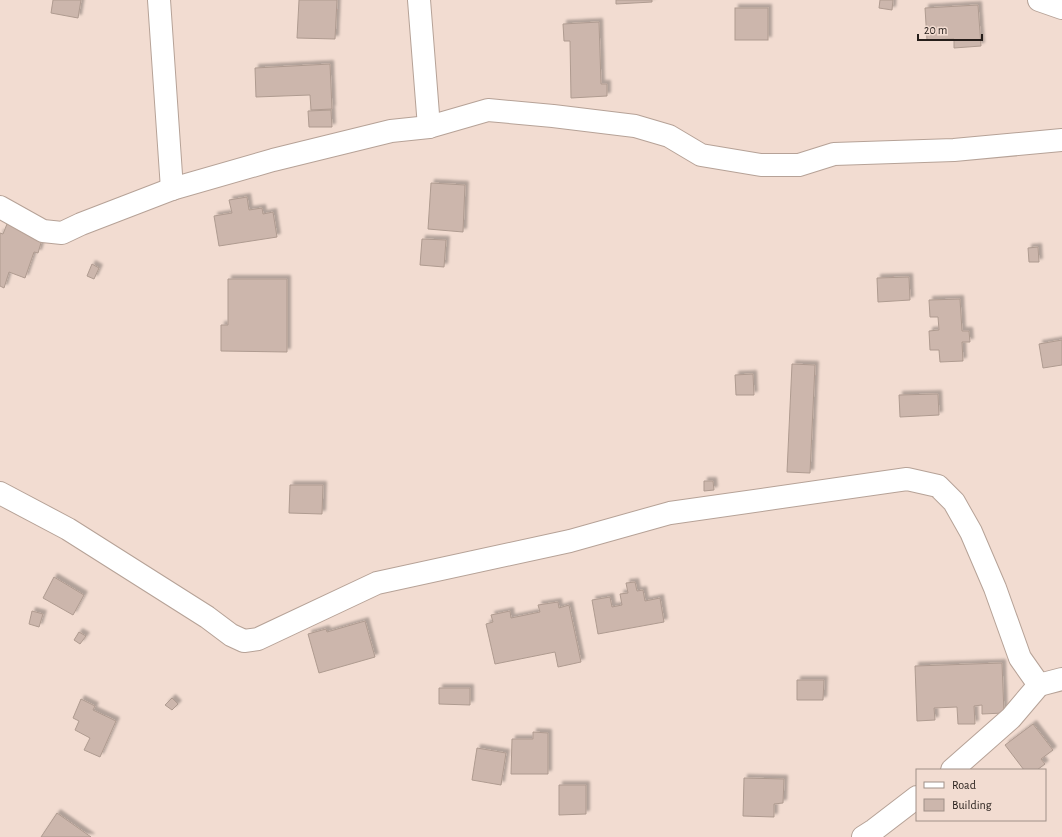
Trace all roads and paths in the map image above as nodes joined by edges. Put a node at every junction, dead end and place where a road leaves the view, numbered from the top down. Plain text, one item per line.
1 (159, 0) edge
2 (419, 0) edge
3 (1039, 0) edge
4 (1062, 8) edge
5 (430, 127) junction
6 (1062, 140) edge
7 (172, 189) junction
8 (0, 207) edge
9 (0, 494) edge
10 (1062, 679) edge
11 (1038, 685) junction
12 (953, 769) edge
13 (916, 798) edge
14 (863, 837) edge

1 - 7 street
2 - 5 street
3 - 4 street
5 - 6 street
5 - 7 street
7 - 8 street
9 - 11 street
10 - 11 street
11 - 12 street
13 - 14 street

